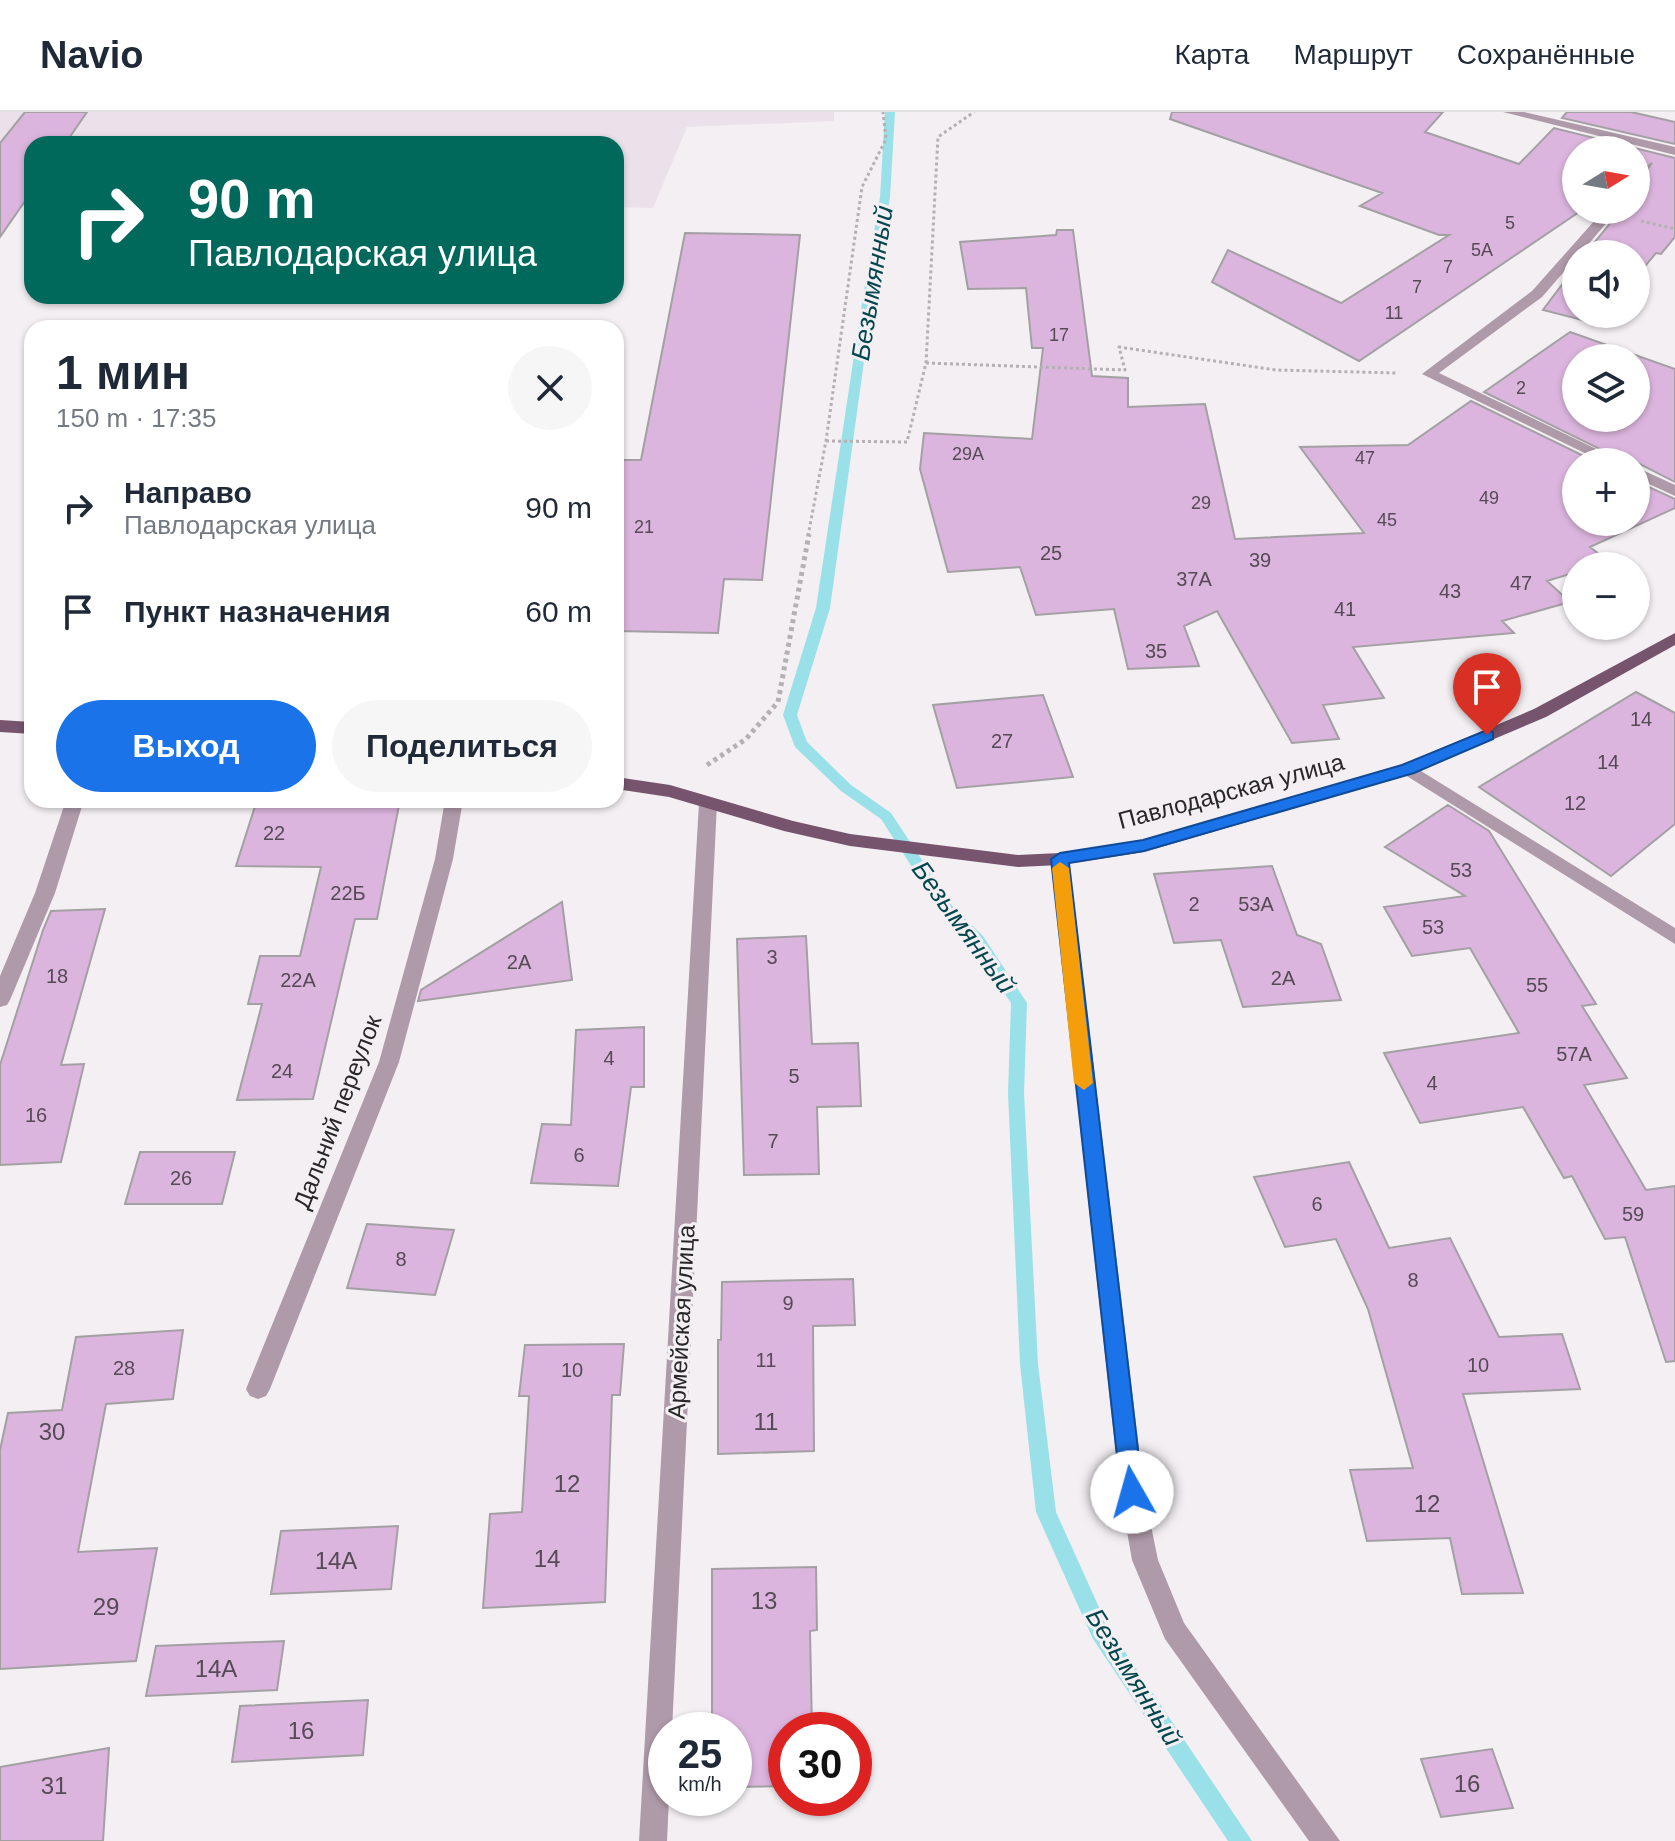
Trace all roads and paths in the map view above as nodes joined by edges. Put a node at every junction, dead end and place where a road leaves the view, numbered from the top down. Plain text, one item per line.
1 (883, 112) edge
2 (974, 112) edge
3 (1509, 112) edge
4 (1675, 151) edge
5 (1599, 224) edge
6 (926, 363) junction
7 (1429, 374) junction
8 (826, 441) junction
9 (1585, 448) edge
10 (1650, 479) edge
11 (1675, 491) edge
12 (1675, 638) edge
13 (0, 726) edge
14 (24, 728) edge
15 (1408, 769) junction
16 (624, 784) edge
17 (670, 791) junction
18 (708, 803) junction
19 (72, 808) edge
20 (453, 808) edge
21 (1060, 859) junction
22 (1675, 937) edge
23 (0, 1000) edge
24 (258, 1389) dead end
25 (653, 1841) edge
26 (1326, 1841) edge

1 - 8 path
2 - 6 path
3 - 4 street
5 - 7 street
6 - 7 path
6 - 8 path
7 - 9 street
8 - 17 path
10 - 11 street
12 - 15 main road, Павлодарская улица
13 - 14 main road
15 - 21 main road, Павлодарская улица
15 - 22 street
16 - 17 main road
17 - 18 main road
18 - 21 main road, Павлодарская улица
18 - 25 street, Армейская улица
19 - 23 street
20 - 24 street, Дальний переулок
21 - 26 street

